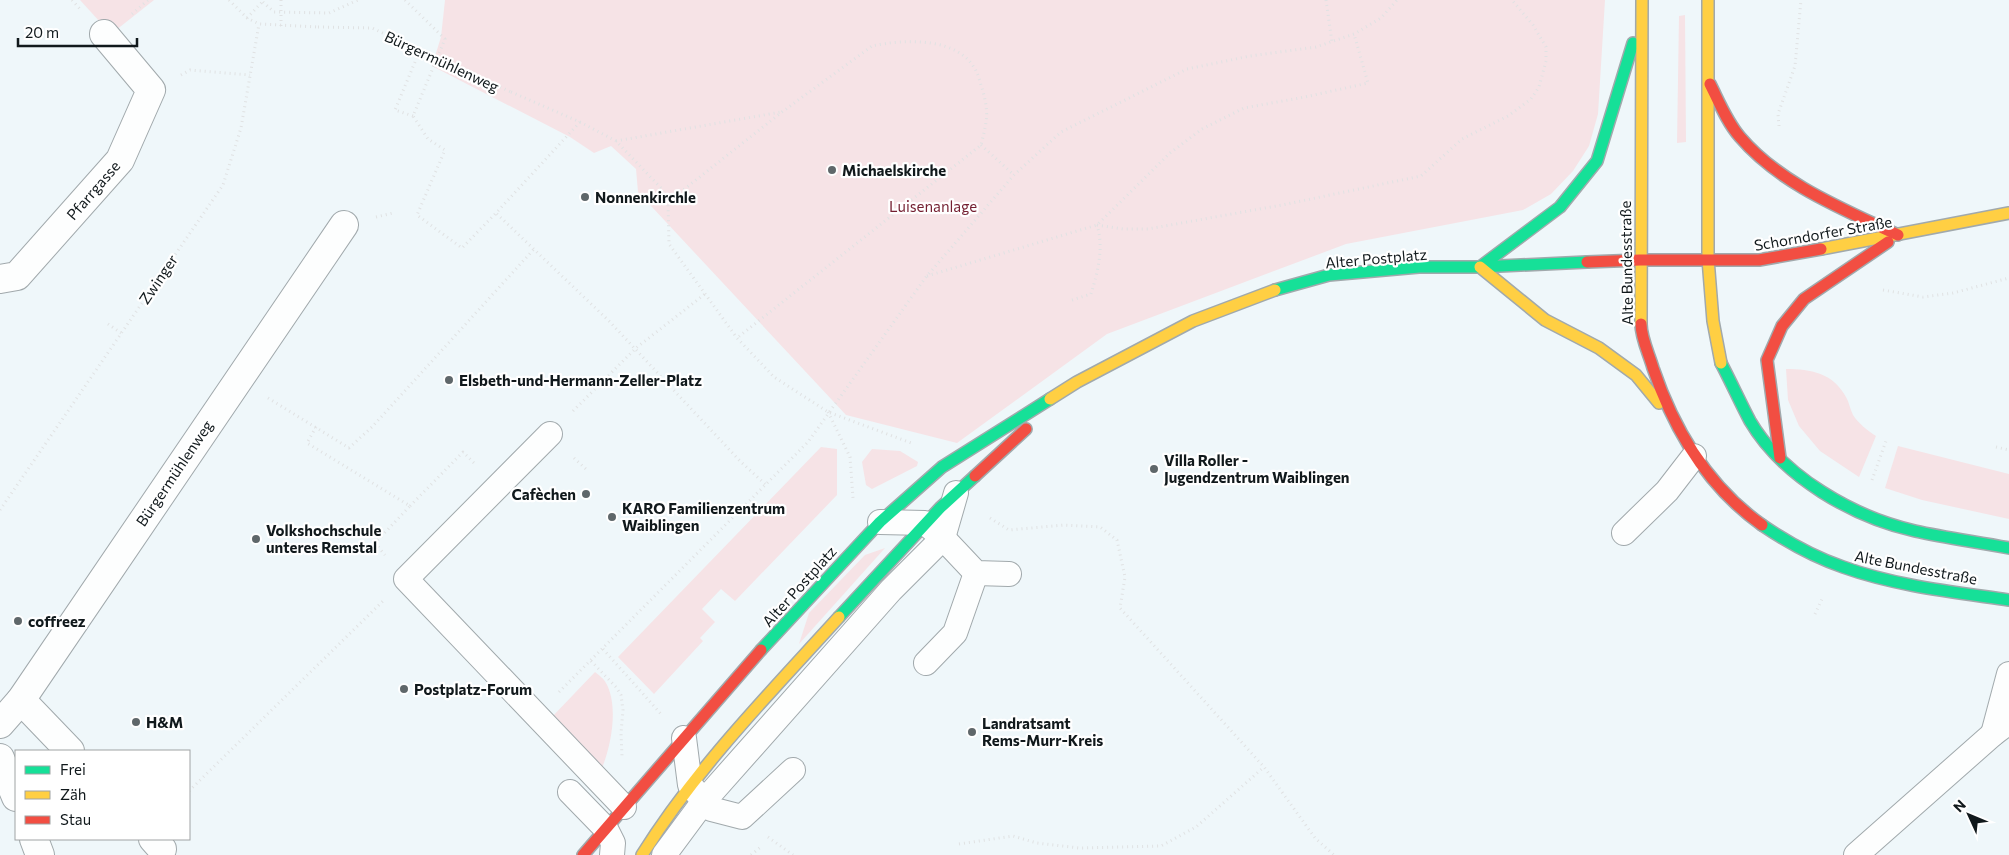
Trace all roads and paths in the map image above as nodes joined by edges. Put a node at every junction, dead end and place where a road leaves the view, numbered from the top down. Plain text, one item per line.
1 (229, 0) edge
2 (280, 0) edge
3 (358, 0) edge
4 (405, 0) edge
5 (1326, 0) edge
6 (1397, 0) edge
7 (1512, 0) edge
8 (1642, 0) edge
9 (1708, 0) edge
10 (1801, 0) edge
11 (263, 1) edge
12 (1642, 15) junction
13 (247, 18) junction
14 (258, 24) junction
15 (281, 26) junction
16 (104, 34) dead end
17 (1354, 34) junction
18 (1332, 42) junction
19 (420, 50) junction
20 (190, 70) dead end
21 (250, 74) junction
22 (1709, 83) junction
23 (782, 112) junction
24 (413, 116) junction
25 (580, 122) junction
26 (1780, 134) dead end
27 (616, 141) junction
28 (981, 145) junction
29 (1014, 175) junction
30 (668, 202) junction
31 (496, 213) junction
32 (2009, 213) edge
33 (344, 225) dead end
34 (1097, 225) junction
35 (1898, 235) junction
36 (534, 249) junction
37 (1708, 259) junction
38 (1640, 260) junction
39 (1480, 267) junction
40 (926, 277) junction
41 (2009, 278) edge
42 (0, 279) edge
43 (1876, 289) dead end
44 (705, 294) junction
45 (1072, 300) dead end
46 (108, 324) dead end
47 (121, 333) junction
48 (737, 338) junction
49 (636, 348) junction
50 (238, 379) junction
51 (1076, 382) junction
52 (828, 412) junction
53 (1676, 423) junction
54 (316, 427) junction
55 (550, 434) joint
56 (1886, 441) dead end
57 (915, 445) dead end
58 (1996, 447) dead end
59 (2009, 450) edge
60 (1694, 456) junction
61 (1780, 459) junction
62 (1871, 483) dead end
63 (765, 484) junction
64 (497, 487) junction
65 (956, 493) joint
66 (854, 501) dead end
67 (410, 506) junction
68 (0, 510) edge
69 (990, 518) dead end
70 (880, 522) junction
71 (934, 530) junction
72 (1624, 533) dead end
73 (375, 543) dead end
74 (2009, 548) edge
75 (976, 573) junction
76 (1009, 574) dead end
77 (406, 579) junction
78 (1826, 590) dead end
79 (2009, 600) edge
80 (1815, 614) dead end
81 (603, 649) junction
82 (926, 663) dead end
83 (2009, 674) edge
84 (6, 715) edge
85 (534, 715) junction
86 (2001, 728) edge
87 (684, 738) junction
88 (68, 750) edge
89 (0, 758) edge
90 (1264, 766) junction
91 (793, 770) dead end
92 (190, 790) edge
93 (697, 793) junction
94 (15, 795) edge
95 (564, 798) dead end
96 (624, 807) junction
97 (34, 840) edge
98 (959, 844) dead end
99 (599, 845) edge
100 (40, 855) edge
101 (642, 855) edge
102 (664, 855) edge
103 (1334, 855) edge
104 (1856, 855) edge

1 - 13 path
2 - 15 path, bridge
3 - 11 path
4 - 24 path
5 - 18 path
6 - 17 path
7 - 34 path
8 - 12 street, Alte Bundesstraße
9 - 22 street
10 - 26 path
11 - 13 path
12 - 38 street, Alte Bundesstraße
12 - 39 street
13 - 14 path
14 - 15 path, Bürgermühlenweg
14 - 21 path, Zwinger
15 - 19 path, Bürgermühlenweg, bridge
16 - 42 street, Pfarrgasse
17 - 18 path
17 - 34 path
18 - 29 path
19 - 24 path
19 - 25 path, Bürgermühlenweg, bridge
20 - 21 path
21 - 47 path, Zwinger
22 - 35 street
22 - 37 street
23 - 27 path
23 - 28 path
23 - 30 path
24 - 31 path
25 - 27 path, Bürgermühlenweg
25 - 31 path
27 - 30 path, Bürgermühlenweg
28 - 29 path
28 - 48 path
29 - 40 path
30 - 44 path
31 - 36 path
32 - 35 street, Schorndorfer Straße
33 - 50 street, Bürgermühlenweg
34 - 40 path
34 - 45 path
35 - 37 street, Schorndorfer Straße
35 - 61 street
36 - 49 path
36 - 54 path
37 - 38 street, Schorndorfer Straße
37 - 61 street
38 - 39 street, Alter Postplatz
38 - 53 street, Alte Bundesstraße
39 - 51 street, Alter Postplatz
39 - 53 street
40 - 52 path
41 - 43 path
44 - 48 path
44 - 49 path
46 - 47 path
47 - 68 path, Zwinger
48 - 52 path
49 - 55 path
49 - 63 path
50 - 54 path
50 - 84 street, Bürgermühlenweg
51 - 65 street, Alter Postplatz
51 - 70 street, Alter Postplatz
52 - 57 path
52 - 63 path
52 - 66 path
53 - 60 street, Alte Bundesstraße
54 - 67 path
55 - 64 lane
56 - 62 path
58 - 59 path
60 - 72 lane
60 - 79 street, Alte Bundesstraße
61 - 74 street
63 - 81 path
64 - 67 path
64 - 77 lane
65 - 71 lane
67 - 73 path
69 - 90 path
70 - 71 lane
70 - 87 street, Alter Postplatz
71 - 75 lane
71 - 93 lane
75 - 76 lane
75 - 82 lane
77 - 85 lane
77 - 92 path
78 - 80 path
81 - 85 path
81 - 87 path
83 - 86 lane
84 - 88 street
85 - 96 lane
86 - 104 lane
87 - 93 lane
87 - 96 street, Alter Postplatz
89 - 94 street
90 - 98 path
90 - 103 path
91 - 93 lane
93 - 101 street
93 - 102 lane
95 - 99 lane
96 - 99 street, Alter Postplatz
97 - 100 street

